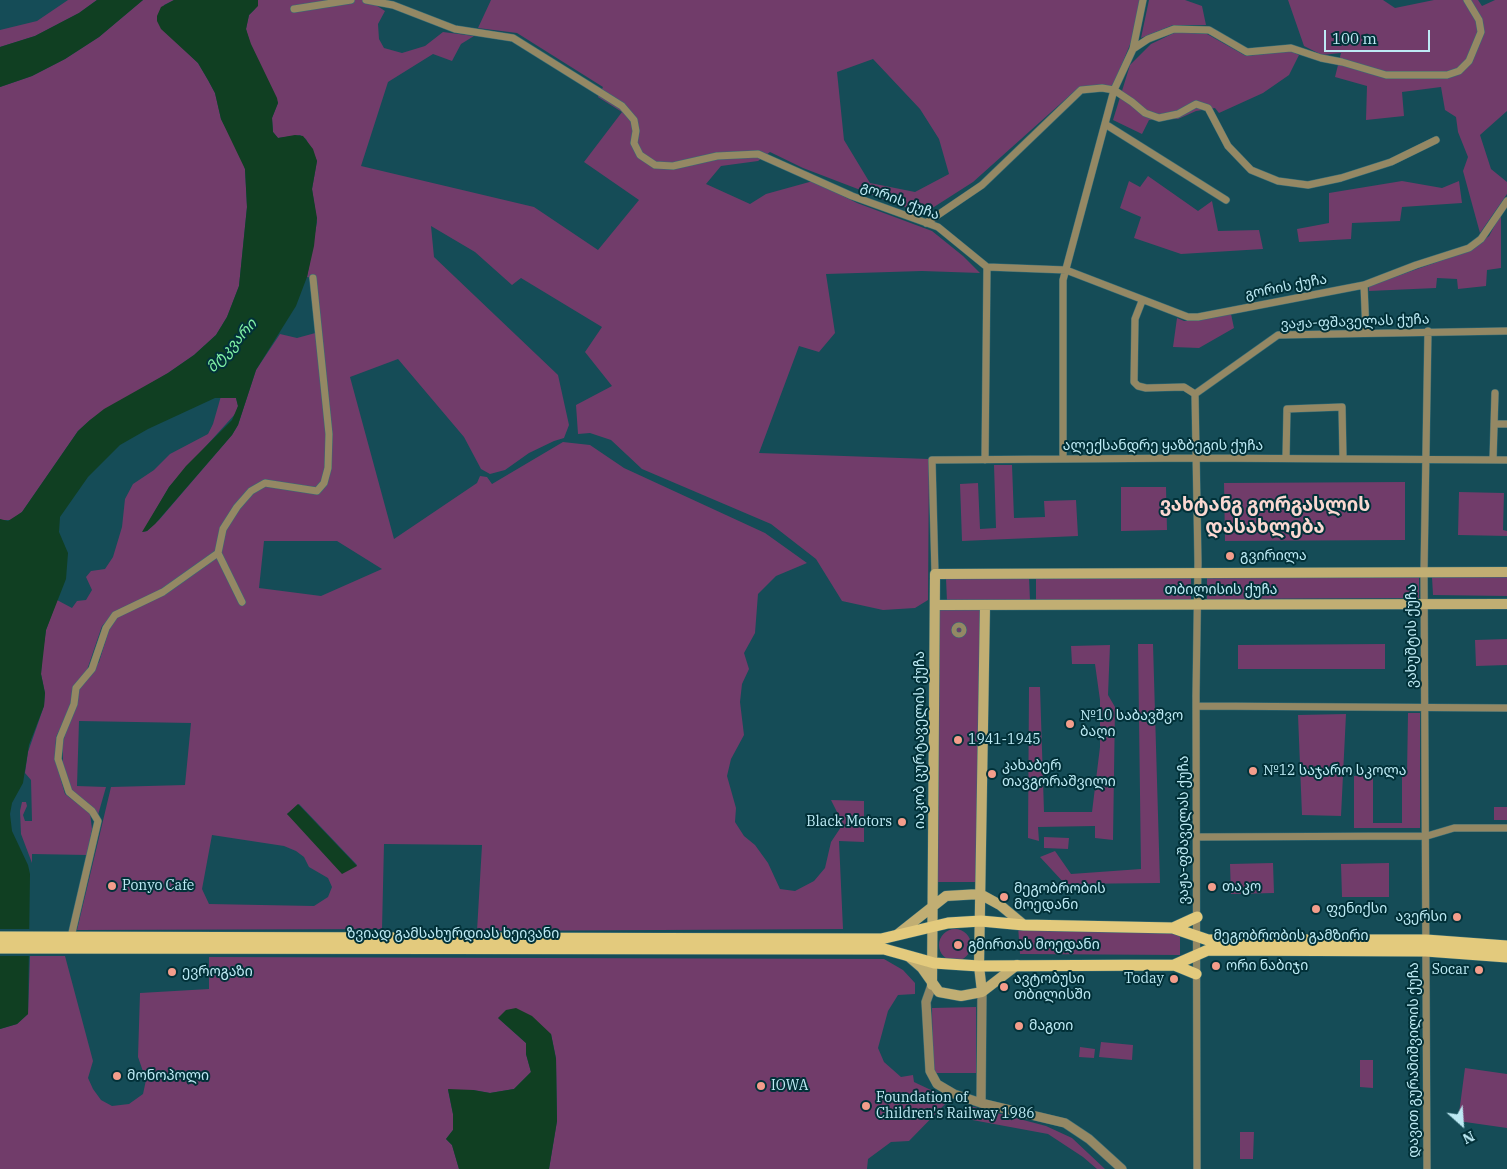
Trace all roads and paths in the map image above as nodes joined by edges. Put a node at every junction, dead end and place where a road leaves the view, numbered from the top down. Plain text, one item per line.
1 (351, 0) edge
2 (366, 0) edge
3 (1143, 0) edge
4 (1467, 0) edge
5 (294, 9) dead end
6 (1133, 49) junction
7 (1114, 90) junction
8 (1105, 124) junction
9 (1436, 140) dead end
10 (1226, 200) dead end
11 (1507, 201) edge
12 (926, 223) junction
13 (987, 267) junction
14 (1066, 270) junction
15 (314, 278) dead end
16 (1364, 285) junction
17 (1142, 300) junction
18 (1428, 331) junction
19 (1507, 331) edge
20 (1366, 333) junction
21 (1495, 393) dead end
22 (1195, 394) junction
23 (1494, 424) junction
24 (1507, 424) edge
25 (1197, 458) junction
26 (1286, 458) junction
27 (1343, 458) junction
28 (1426, 458) junction
29 (1063, 459) junction
30 (985, 460) junction
31 (1493, 460) junction
32 (1507, 460) edge
33 (218, 553) junction
34 (1424, 571) junction
35 (1507, 572) edge
36 (1197, 573) junction
37 (935, 574) junction
38 (242, 602) dead end
39 (1197, 603) junction
40 (1424, 604) junction
41 (1507, 604) edge
42 (935, 605) junction
43 (985, 605) junction
44 (1196, 706) junction
45 (1425, 707) junction
46 (1507, 708) edge
47 (1507, 828) edge
48 (1427, 836) junction
49 (1197, 837) junction
50 (980, 894) junction
51 (932, 906) junction
52 (1196, 917) junction
53 (981, 921) junction
54 (1024, 925) junction
55 (934, 927) junction
56 (1173, 928) junction
57 (0, 937) edge
58 (71, 937) junction
59 (893, 937) junction
60 (1196, 937) junction
61 (30, 942) junction
62 (540, 944) junction
63 (575, 944) junction
64 (1426, 946) junction
65 (1507, 946) edge
66 (0, 948) edge
67 (905, 954) junction
68 (1196, 955) junction
69 (1507, 957) edge
70 (934, 963) junction
71 (1017, 965) junction
72 (1174, 965) junction
73 (979, 966) junction
74 (1196, 974) junction
75 (932, 985) junction
76 (982, 992) junction
77 (981, 1103) junction
78 (1122, 1169) edge
79 (1197, 1169) edge
80 (1427, 1169) edge

1 - 5 street
2 - 12 street, გორის ქუჩა
3 - 6 street
4 - 6 street
6 - 7 street
7 - 8 street
7 - 9 street
7 - 12 street
8 - 10 street
8 - 14 street
11 - 16 street, გორის ქუჩა
12 - 13 street, გორის ქუჩა
13 - 14 street, გორის ქუჩა
13 - 30 street
14 - 17 street, გორის ქუჩა
14 - 29 street
15 - 33 street
16 - 17 street, გორის ქუჩა
16 - 20 street
17 - 22 street
18 - 19 street, ვაჟა-ფშაველას ქუჩა
18 - 20 street, ვაჟა-ფშაველას ქუჩა
18 - 28 street, ვახუშტის ქუჩა
20 - 22 street, ვაჟა-ფშაველას ქუჩა
21 - 23 street
22 - 25 street, ვაჟა-ფშაველას ქუჩა
23 - 24 street
23 - 31 street
25 - 26 street, ალექსანდრე ყაზბეგის ქუჩა
25 - 29 street, ალექსანდრე ყაზბეგის ქუჩა
25 - 36 street, ვაჟა-ფშაველას ქუჩა
26 - 27 street, ალექსანდრე ყაზბეგის ქუჩა
26 - 27 street
27 - 28 street, ალექსანდრე ყაზბეგის ქუჩა
28 - 31 street, ალექსანდრე ყაზბეგის ქუჩა
28 - 34 street, ვახუშტის ქუჩა
29 - 30 street, ალექსანდრე ყაზბეგის ქუჩა
30 - 37 street, ალექსანდრე ყაზბეგის ქუჩა
31 - 32 street, ალექსანდრე ყაზბეგის ქუჩა
33 - 38 street
33 - 58 street
34 - 35 main road, თბილისის ქუჩა
34 - 36 main road, თბილისის ქუჩა
34 - 40 street, ვახუშტის ქუჩა
36 - 37 main road, თბილისის ქუჩა
36 - 39 street, ვაჟა-ფშაველას ქუჩა
37 - 42 main road, იაკობ ცურტაველის ქუჩა
39 - 40 main road, თბილისის ქუჩა
39 - 43 main road, თბილისის ქუჩა
39 - 44 street, ვაჟა-ფშაველას ქუჩა
40 - 41 main road, თბილისის ქუჩა
40 - 45 street, ვახუშტის ქუჩა
42 - 43 main road, თბილისის ქუჩა
42 - 51 main road, იაკობ ცურტაველის ქუჩა
43 - 50 main road
44 - 45 street
44 - 49 street, ვაჟა-ფშაველას ქუჩა
45 - 46 street
45 - 48 street, ვახუშტის ქუჩა
47 - 48 street
48 - 49 street
48 - 64 street, ვახუშტის ქუჩა
49 - 52 street, ვაჟა-ფშაველას ქუჩა
50 - 51 main road
50 - 53 main road
50 - 54 main road
51 - 55 main road
51 - 59 main road
52 - 56 main road
52 - 60 street, ვაჟა-ფშაველას ქუჩა
53 - 54 main road
53 - 55 main road
53 - 73 main road
54 - 56 main road, მეგობრობის გამზირი
55 - 59 main road
55 - 70 main road
56 - 60 main road, მეგობრობის გამზირი
57 - 61 main road, ზვიად გამსახურდიას ხეივანი
58 - 61 main road, ზვიად გამსახურდიას ხეივანი
58 - 62 main road, ზვიად გამსახურდიას ხეივანი
59 - 63 main road, ზვიად გამსახურდიას ხეივანი
60 - 64 main road, მეგობრობის გამზირი
60 - 68 street, ვაჟა-ფშაველას ქუჩა
61 - 62 main road, ზვიად გამსახურდიას ხეივანი
61 - 66 main road, ზვიად გამსახურდიას ხეივანი
62 - 63 main road, ზვიად გამსახურდიას ხეივანი
63 - 67 main road, ზვიად გამსახურდიას ხეივანი
64 - 65 main road, მეგობრობის გამზირი
64 - 68 main road, მეგობრობის გამზირი
64 - 69 main road, მეგობრობის გამზირი
64 - 80 street, დავით გურამიშვილის ქუჩა
67 - 70 main road
67 - 75 main road
68 - 72 main road, მეგობრობის გამზირი
68 - 74 street, ვაჟა-ფშაველას ქუჩა
70 - 73 main road
70 - 75 main road
71 - 72 main road, მეგობრობის გამზირი
71 - 73 main road
71 - 76 main road
72 - 74 main road
73 - 76 main road
74 - 79 street, ვაჟა-ფშაველას ქუჩა
75 - 76 main road
75 - 77 street
76 - 77 street
77 - 78 street

